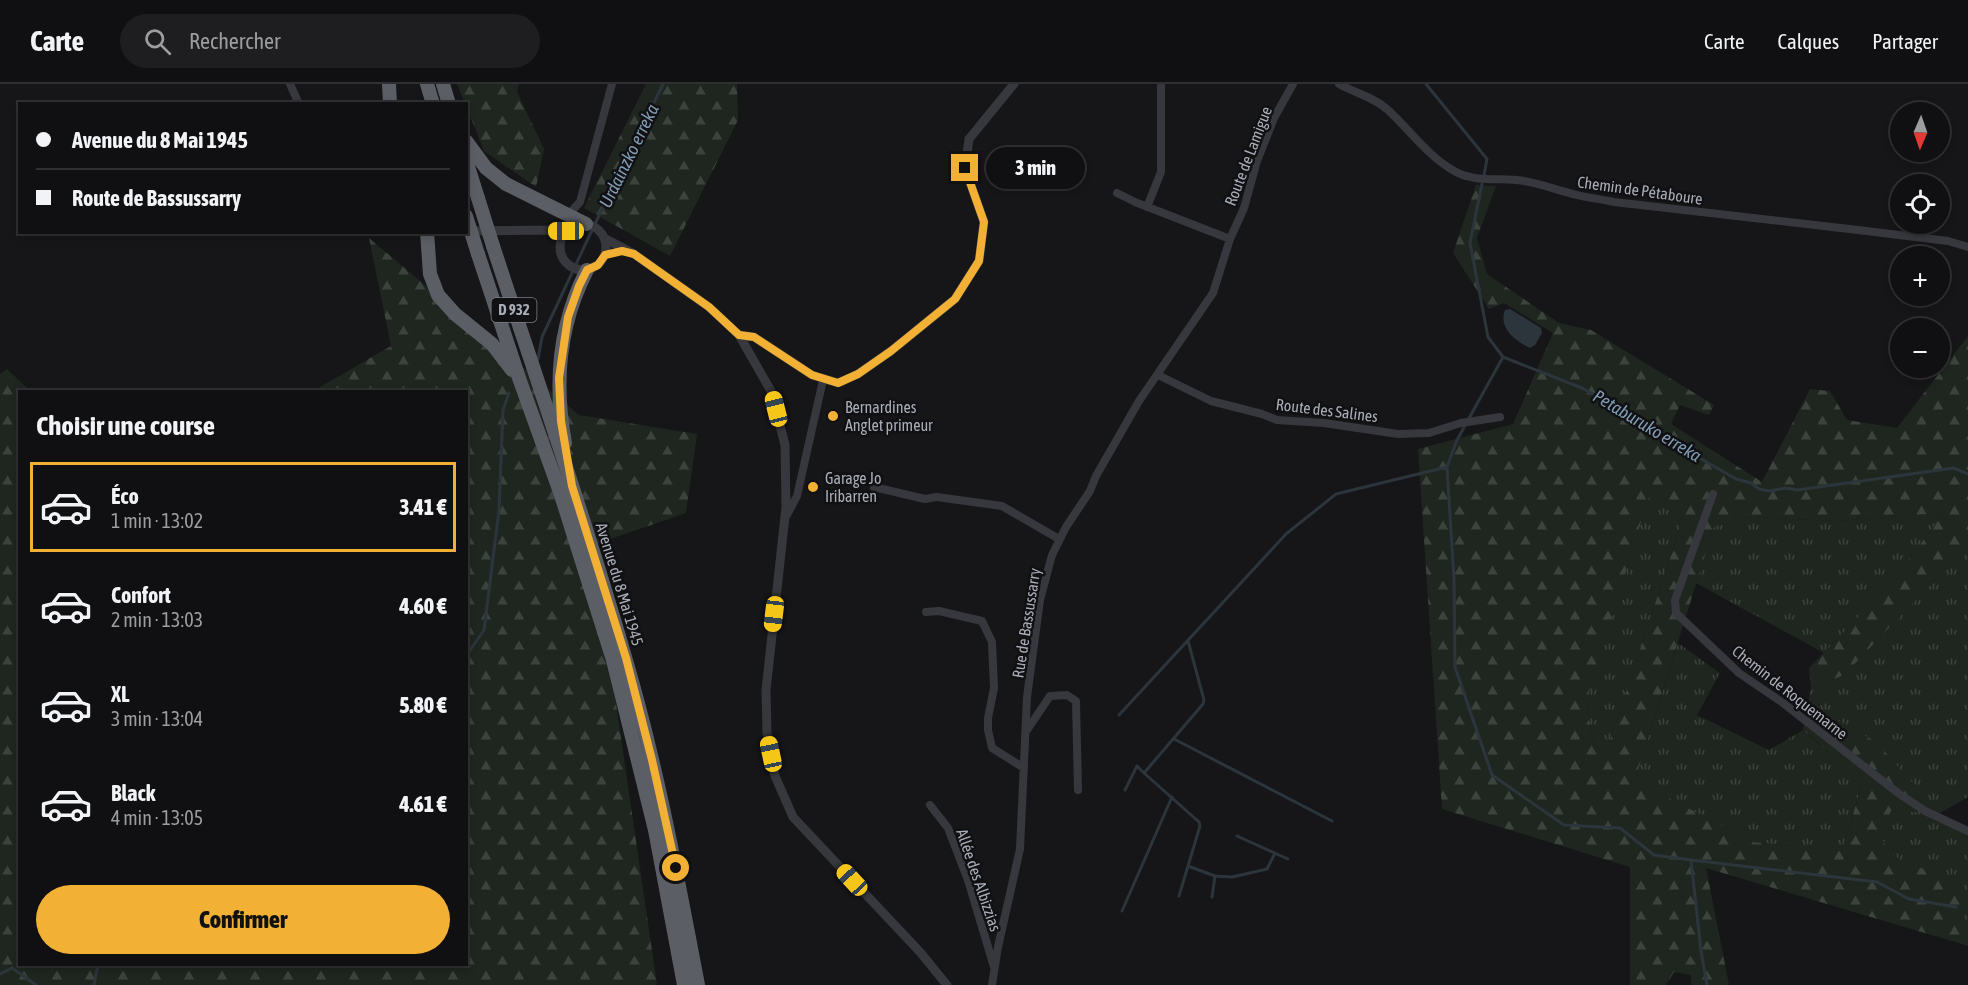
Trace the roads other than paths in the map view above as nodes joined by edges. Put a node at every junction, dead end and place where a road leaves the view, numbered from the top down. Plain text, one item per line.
1 (290, 84) edge
2 (388, 84) edge
3 (427, 84) edge
4 (443, 84) edge
5 (612, 84) edge
6 (1014, 84) edge
7 (1161, 84) edge
8 (1293, 84) edge
9 (1339, 84) edge
10 (298, 102) edge
11 (390, 102) edge
12 (432, 102) edge
13 (448, 102) edge
14 (468, 144) edge
15 (468, 166) edge
16 (1117, 193) dead end
17 (1148, 207) junction
18 (568, 215) junction
19 (468, 222) edge
20 (591, 226) junction
21 (468, 231) edge
22 (539, 231) junction
23 (566, 231) junction
24 (427, 234) edge
25 (604, 238) junction
26 (1230, 239) junction
27 (560, 244) junction
28 (1968, 247) edge
29 (634, 254) junction
30 (605, 255) junction
31 (583, 270) junction
32 (739, 335) junction
33 (1158, 375) junction
34 (519, 378) junction
35 (823, 380) junction
36 (1500, 417) dead end
37 (572, 486) junction
38 (874, 487) dead end
39 (1713, 494) dead end
40 (786, 517) junction
41 (1059, 539) junction
42 (926, 612) dead end
43 (1026, 731) junction
44 (1024, 768) junction
45 (1078, 790) dead end
46 (930, 806) dead end
47 (1968, 831) edge
48 (994, 967) junction
49 (684, 985) edge
50 (698, 985) edge
51 (947, 985) edge
52 (992, 985) edge

1 - 10 street
2 - 11 highway
3 - 12 highway
4 - 13 highway
5 - 18 street
6 - 35 street
7 - 17 street
8 - 26 street, Route de Lamigue
9 - 28 street, Chemin de Pétaboure
14 - 18 highway
15 - 37 highway, Avenue du 8 Mai 1945 / D 932, bridge
16 - 17 street
17 - 26 street
18 - 20 highway
19 - 34 highway, D 932, bridge
20 - 23 street
20 - 25 street
21 - 22 street
22 - 23 street
22 - 27 street
23 - 27 street
24 - 34 highway
25 - 29 street
25 - 30 street
26 - 33 street, Rue de Bassussarry
27 - 31 street
29 - 30 street
29 - 32 street
30 - 31 street
31 - 37 highway
32 - 35 street
32 - 40 street
33 - 36 street, Route des Salines
33 - 41 street, Rue de Bassussarry
34 - 49 highway, Avenue du 8 Mai 1945 / D 932
35 - 40 street
37 - 50 highway, Avenue du 8 Mai 1945 / D 932
38 - 41 street
39 - 47 street, Chemin de Roquemarne
40 - 51 street
41 - 43 street, Rue de Bassussarry
42 - 44 street
43 - 44 street, Rue de Bassussarry
43 - 45 street
44 - 48 street, Rue de Bassussarry
46 - 48 street, Allée des Albizzias
48 - 52 street, Rue de Bassussarry

